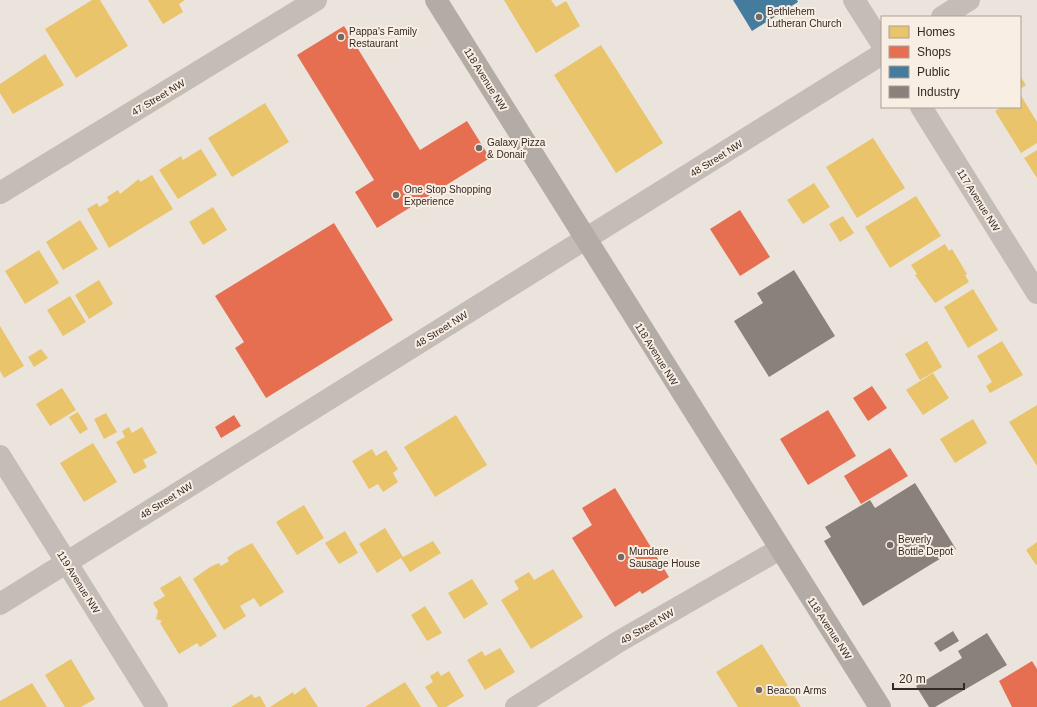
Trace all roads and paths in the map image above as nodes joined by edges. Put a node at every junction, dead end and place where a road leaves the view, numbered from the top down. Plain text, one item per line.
1 (316, 0) edge
2 (436, 0) edge
3 (854, 0) edge
4 (969, 0) edge
5 (944, 16) edge
6 (881, 42) edge
7 (881, 55) edge
8 (922, 108) edge
9 (0, 193) edge
10 (586, 239) junction
11 (1037, 293) edge
12 (0, 456) edge
13 (780, 549) junction
14 (67, 562) junction
15 (0, 604) edge
16 (157, 707) edge
17 (516, 707) edge
18 (880, 707) edge

1 - 9 street, 47 Street NW
2 - 10 main road, 118 Avenue NW
3 - 6 street
4 - 5 street
7 - 10 street, 48 Street NW
8 - 11 street, 117 Avenue NW
10 - 13 main road, 118 Avenue NW
10 - 14 street, 48 Street NW
12 - 14 street, 119 Avenue NW
13 - 17 street, 49 Street NW
13 - 18 main road, 118 Avenue NW
14 - 15 street, 48 Street NW
14 - 16 street, 119 Avenue NW

